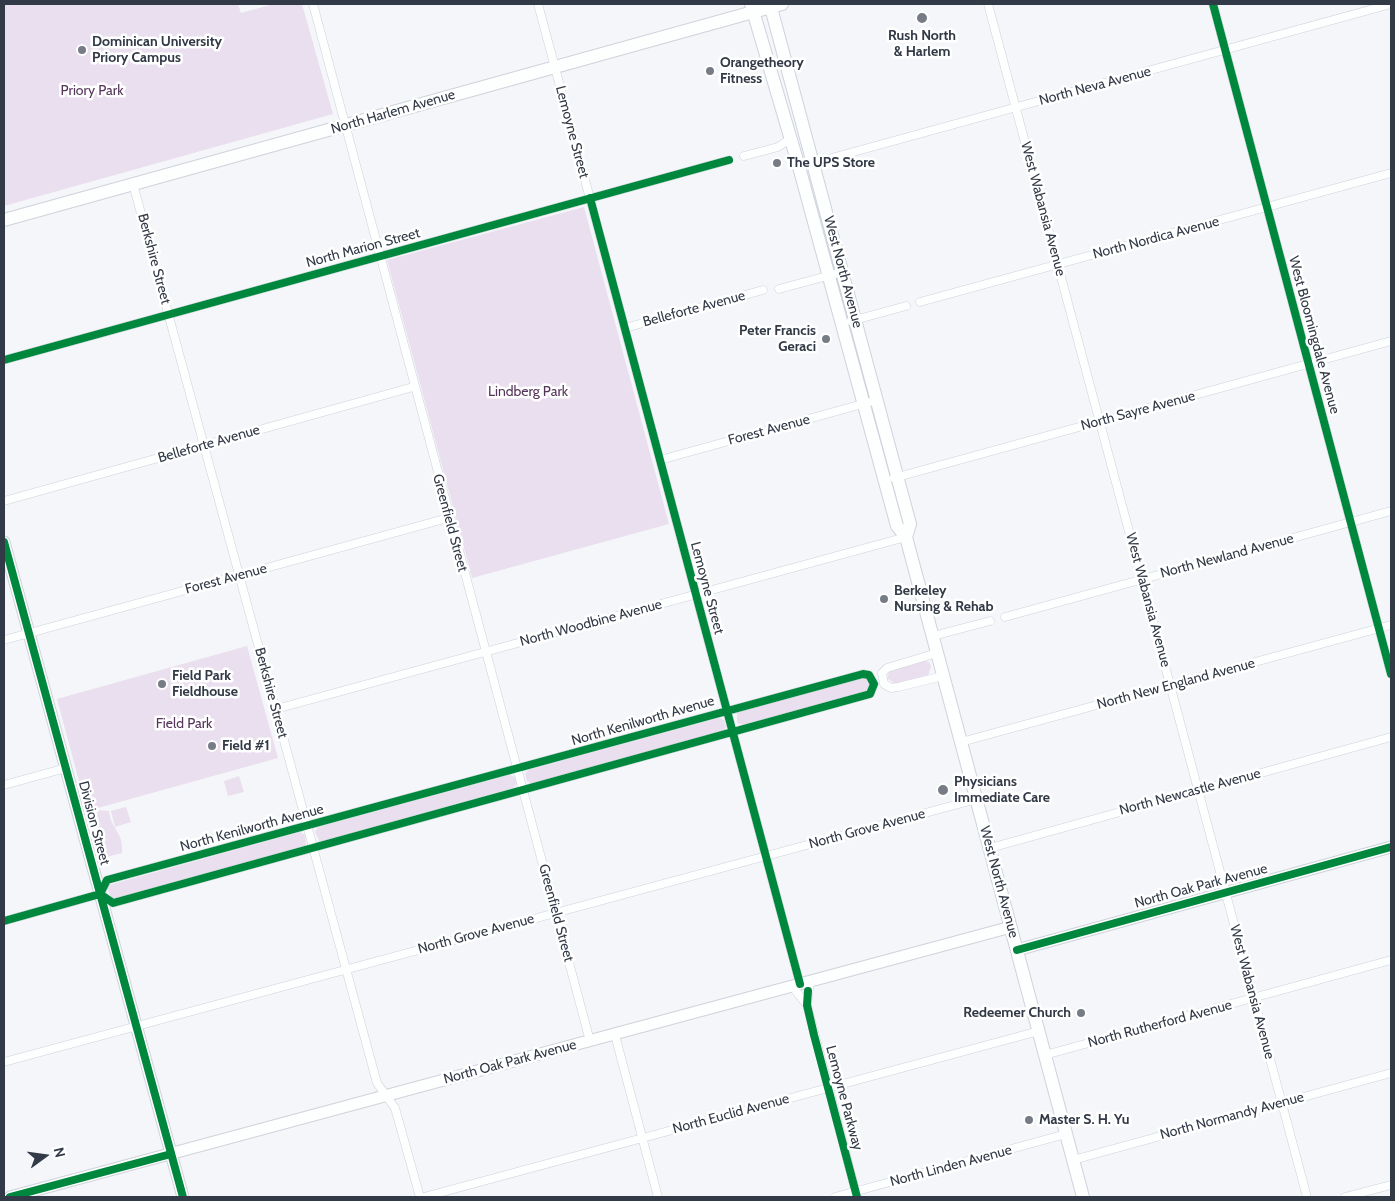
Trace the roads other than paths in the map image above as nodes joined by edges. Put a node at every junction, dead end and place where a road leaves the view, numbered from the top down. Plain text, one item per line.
1 (312, 4) edge
2 (538, 4) edge
3 (988, 4) edge
4 (1213, 4) edge
5 (1391, 4) edge
6 (774, 5) edge
7 (752, 8) edge
8 (1225, 50) junction
9 (555, 67) junction
10 (1016, 107) junction
11 (345, 125) junction
12 (792, 144) junction
13 (744, 156) dead end
14 (729, 160) dead end
15 (813, 164) junction
16 (800, 167) junction
17 (1391, 173) edge
18 (133, 184) junction
19 (590, 198) junction
20 (1267, 207) junction
21 (4, 220) edge
22 (379, 257) junction
23 (1058, 264) junction
24 (842, 272) junction
25 (829, 275) junction
26 (779, 289) dead end
27 (764, 290) dead end
28 (920, 302) dead end
29 (906, 306) dead end
30 (169, 315) junction
31 (856, 320) junction
32 (842, 324) junction
33 (625, 328) junction
34 (1391, 341) edge
35 (4, 360) edge
36 (1309, 364) junction
37 (413, 387) junction
38 (877, 400) junction
39 (864, 404) junction
40 (1100, 421) junction
41 (204, 445) junction
42 (660, 460) junction
43 (898, 477) junction
44 (885, 481) junction
45 (4, 501) edge
46 (1391, 511) edge
47 (448, 518) junction
48 (1351, 522) junction
49 (906, 537) junction
50 (4, 542) edge
51 (239, 575) junction
52 (1142, 579) junction
53 (696, 594) junction
54 (1005, 617) dead end
55 (990, 621) dead end
56 (1391, 625) edge
57 (1379, 628) junction
58 (29, 633) junction
59 (932, 636) junction
60 (4, 640) edge
61 (486, 652) junction
62 (937, 653) junction
63 (1391, 674) edge
64 (943, 676) junction
65 (1170, 685) junction
66 (276, 709) junction
67 (727, 710) junction
68 (733, 732) junction
69 (1391, 737) edge
70 (961, 742) junction
71 (66, 768) junction
72 (517, 769) junction
73 (4, 785) edge
74 (523, 790) junction
75 (1198, 790) junction
76 (976, 799) junction
77 (307, 826) junction
78 (1391, 847) edge
79 (313, 848) junction
80 (990, 848) junction
81 (766, 856) junction
82 (1226, 892) junction
83 (100, 894) junction
84 (556, 912) junction
85 (4, 921) edge
86 (1011, 927) junction
87 (1017, 950) junction
88 (1391, 960) edge
89 (346, 969) junction
90 (801, 984) junction
91 (1254, 998) junction
92 (807, 1005) junction
93 (136, 1026) junction
94 (1039, 1031) junction
95 (615, 1035) junction
96 (590, 1041) junction
97 (1045, 1055) junction
98 (4, 1062) edge
99 (1391, 1073) edge
100 (828, 1088) junction
101 (386, 1096) junction
102 (1282, 1102) junction
103 (1066, 1134) junction
104 (643, 1139) junction
105 (171, 1154) junction
106 (1073, 1160) junction
107 (1391, 1185) edge
108 (856, 1194) edge
109 (10, 1197) edge
110 (183, 1197) edge
111 (420, 1197) edge
112 (424, 1197) edge
113 (658, 1197) edge
114 (835, 1197) edge
115 (1083, 1197) edge
116 (1307, 1197) edge
117 (1346, 1197) edge

1 - 11 street, Greenfield Street
2 - 9 street, Lemoyne Street
3 - 10 street, West Wabansia Avenue
4 - 8 street, West Bloomingdale Avenue
5 - 8 street, North Neva Avenue
6 - 7 main road, North Harlem Avenue
6 - 15 main road, West North Avenue
7 - 9 main road, North Harlem Avenue
7 - 12 main road, West North Avenue
8 - 10 street, North Neva Avenue
8 - 20 street, West Bloomingdale Avenue
9 - 11 main road, North Harlem Avenue
9 - 19 street, Lemoyne Street
10 - 15 street, North Neva Avenue
10 - 23 street, West Wabansia Avenue
11 - 18 main road, North Harlem Avenue
11 - 22 street, Greenfield Street
12 - 13 street
12 - 16 main road, West North Avenue
14 - 19 street, North Marion Street
15 - 16 street, North Neva Avenue
15 - 24 main road, West North Avenue
16 - 25 main road, West North Avenue
17 - 20 street, North Nordica Avenue
18 - 21 main road, North Harlem Avenue
18 - 30 street, Berkshire Street
19 - 22 street, North Marion Street
19 - 33 street, Lemoyne Street
20 - 23 street, North Nordica Avenue
20 - 36 street, West Bloomingdale Avenue
22 - 30 street, North Marion Street
22 - 37 street, Greenfield Street
23 - 28 street, North Nordica Avenue
23 - 40 street, West Wabansia Avenue
24 - 25 street
24 - 31 main road, West North Avenue
25 - 26 street
25 - 32 main road, West North Avenue
27 - 33 street, Belleforte Avenue
29 - 31 street
30 - 35 street, North Marion Street
30 - 41 street, Berkshire Street
31 - 32 street
31 - 38 main road, West North Avenue
32 - 39 main road, West North Avenue
33 - 42 street, Lemoyne Street
34 - 36 street, North Sayre Avenue
36 - 40 street, North Sayre Avenue
36 - 48 street, West Bloomingdale Avenue
37 - 41 street, Belleforte Avenue
37 - 47 street, Greenfield Street
38 - 39 street, Forest Avenue
38 - 43 main road, West North Avenue
39 - 42 street, Forest Avenue
39 - 44 main road, West North Avenue
40 - 43 street, North Sayre Avenue
40 - 52 street, West Wabansia Avenue
41 - 45 street, Belleforte Avenue
41 - 51 street, Berkshire Street
42 - 53 street, Lemoyne Street
43 - 44 street, North Sayre Avenue
43 - 49 main road, West North Avenue
44 - 49 main road, West North Avenue
46 - 48 street, North Newland Avenue
47 - 51 street, Forest Avenue
47 - 61 street, Greenfield Street
48 - 52 street, North Newland Avenue
48 - 57 street, West Bloomingdale Avenue
49 - 53 street, North Woodbine Avenue
49 - 59 main road, West North Avenue
50 - 58 street, Division Street
51 - 58 street, Forest Avenue
51 - 66 street, Berkshire Street
52 - 54 street, North Newland Avenue
52 - 65 street, West Wabansia Avenue
53 - 61 street, North Woodbine Avenue
53 - 67 street, Lemoyne Street
55 - 59 street
56 - 57 street, North New England Avenue
57 - 63 street, West Bloomingdale Avenue
57 - 65 street, North New England Avenue
58 - 60 street, Forest Avenue
58 - 71 street, Division Street
59 - 62 main road, West North Avenue
61 - 66 street, North Woodbine Avenue
61 - 72 street, Greenfield Street
62 - 64 main road, West North Avenue
62 - 64 street
64 - 70 main road, West North Avenue
65 - 70 street, North New England Avenue
65 - 75 street, West Wabansia Avenue
66 - 77 street, Berkshire Street
67 - 68 street, Lemoyne Street
67 - 68 street, North Kenilworth Avenue
67 - 72 street, North Kenilworth Avenue
68 - 74 street, North Kenilworth Avenue
68 - 81 street, Lemoyne Street
69 - 75 street, North Newcastle Avenue
70 - 76 main road, West North Avenue
71 - 73 street
71 - 83 street, Division Street
72 - 74 street, Greenfield Street
72 - 77 street, North Kenilworth Avenue
74 - 79 street, North Kenilworth Avenue
74 - 84 street, Greenfield Street
75 - 80 street, North Newcastle Avenue
75 - 82 street, West Wabansia Avenue
76 - 80 main road, West North Avenue
76 - 81 street, North Grove Avenue
77 - 79 street, Berkshire Street
77 - 83 street, North Kenilworth Avenue
78 - 82 street, North Oak Park Avenue
79 - 83 street, North Kenilworth Avenue
79 - 89 street, Berkshire Street
80 - 86 main road, West North Avenue
81 - 84 street, North Grove Avenue
81 - 90 street, Lemoyne Street
82 - 87 street, North Oak Park Avenue
82 - 91 street, West Wabansia Avenue
83 - 85 street
83 - 93 street, Division Street
84 - 89 street, North Grove Avenue
84 - 96 street, Greenfield Street
86 - 87 main road, West North Avenue
86 - 90 street, North Oak Park Avenue
87 - 94 main road, West North Avenue
88 - 91 street, North Rutherford Avenue
89 - 93 street, North Grove Avenue
89 - 101 street, Berkshire Street
90 - 92 street, Lemoyne Parkway
90 - 92 street, Lemoyne Parkway
90 - 95 street, North Oak Park Avenue
91 - 97 street, North Rutherford Avenue
91 - 102 street, West Wabansia Avenue
92 - 100 street, Lemoyne Parkway
93 - 98 street, North Grove Avenue
93 - 105 street, Division Street
94 - 97 main road, West North Avenue
94 - 100 street, North Euclid Avenue
95 - 96 street, North Oak Park Avenue
95 - 104 street
96 - 101 street, North Oak Park Avenue
97 - 103 main road, West North Avenue
99 - 102 street, North Normandy Avenue
100 - 104 street, North Euclid Avenue
100 - 108 street, Lemoyne Parkway
101 - 105 street, North Oak Park Avenue
101 - 111 street, Berkshire Street
102 - 106 street, North Normandy Avenue
102 - 116 street, West Wabansia Avenue
103 - 106 main road, West North Avenue
103 - 108 street, North Linden Avenue
104 - 112 street, North Euclid Avenue
104 - 113 street
105 - 109 street, North Oak Park Avenue
105 - 110 street, Division Street
106 - 115 main road, West North Avenue
107 - 117 street
108 - 114 street, North Linden Avenue

